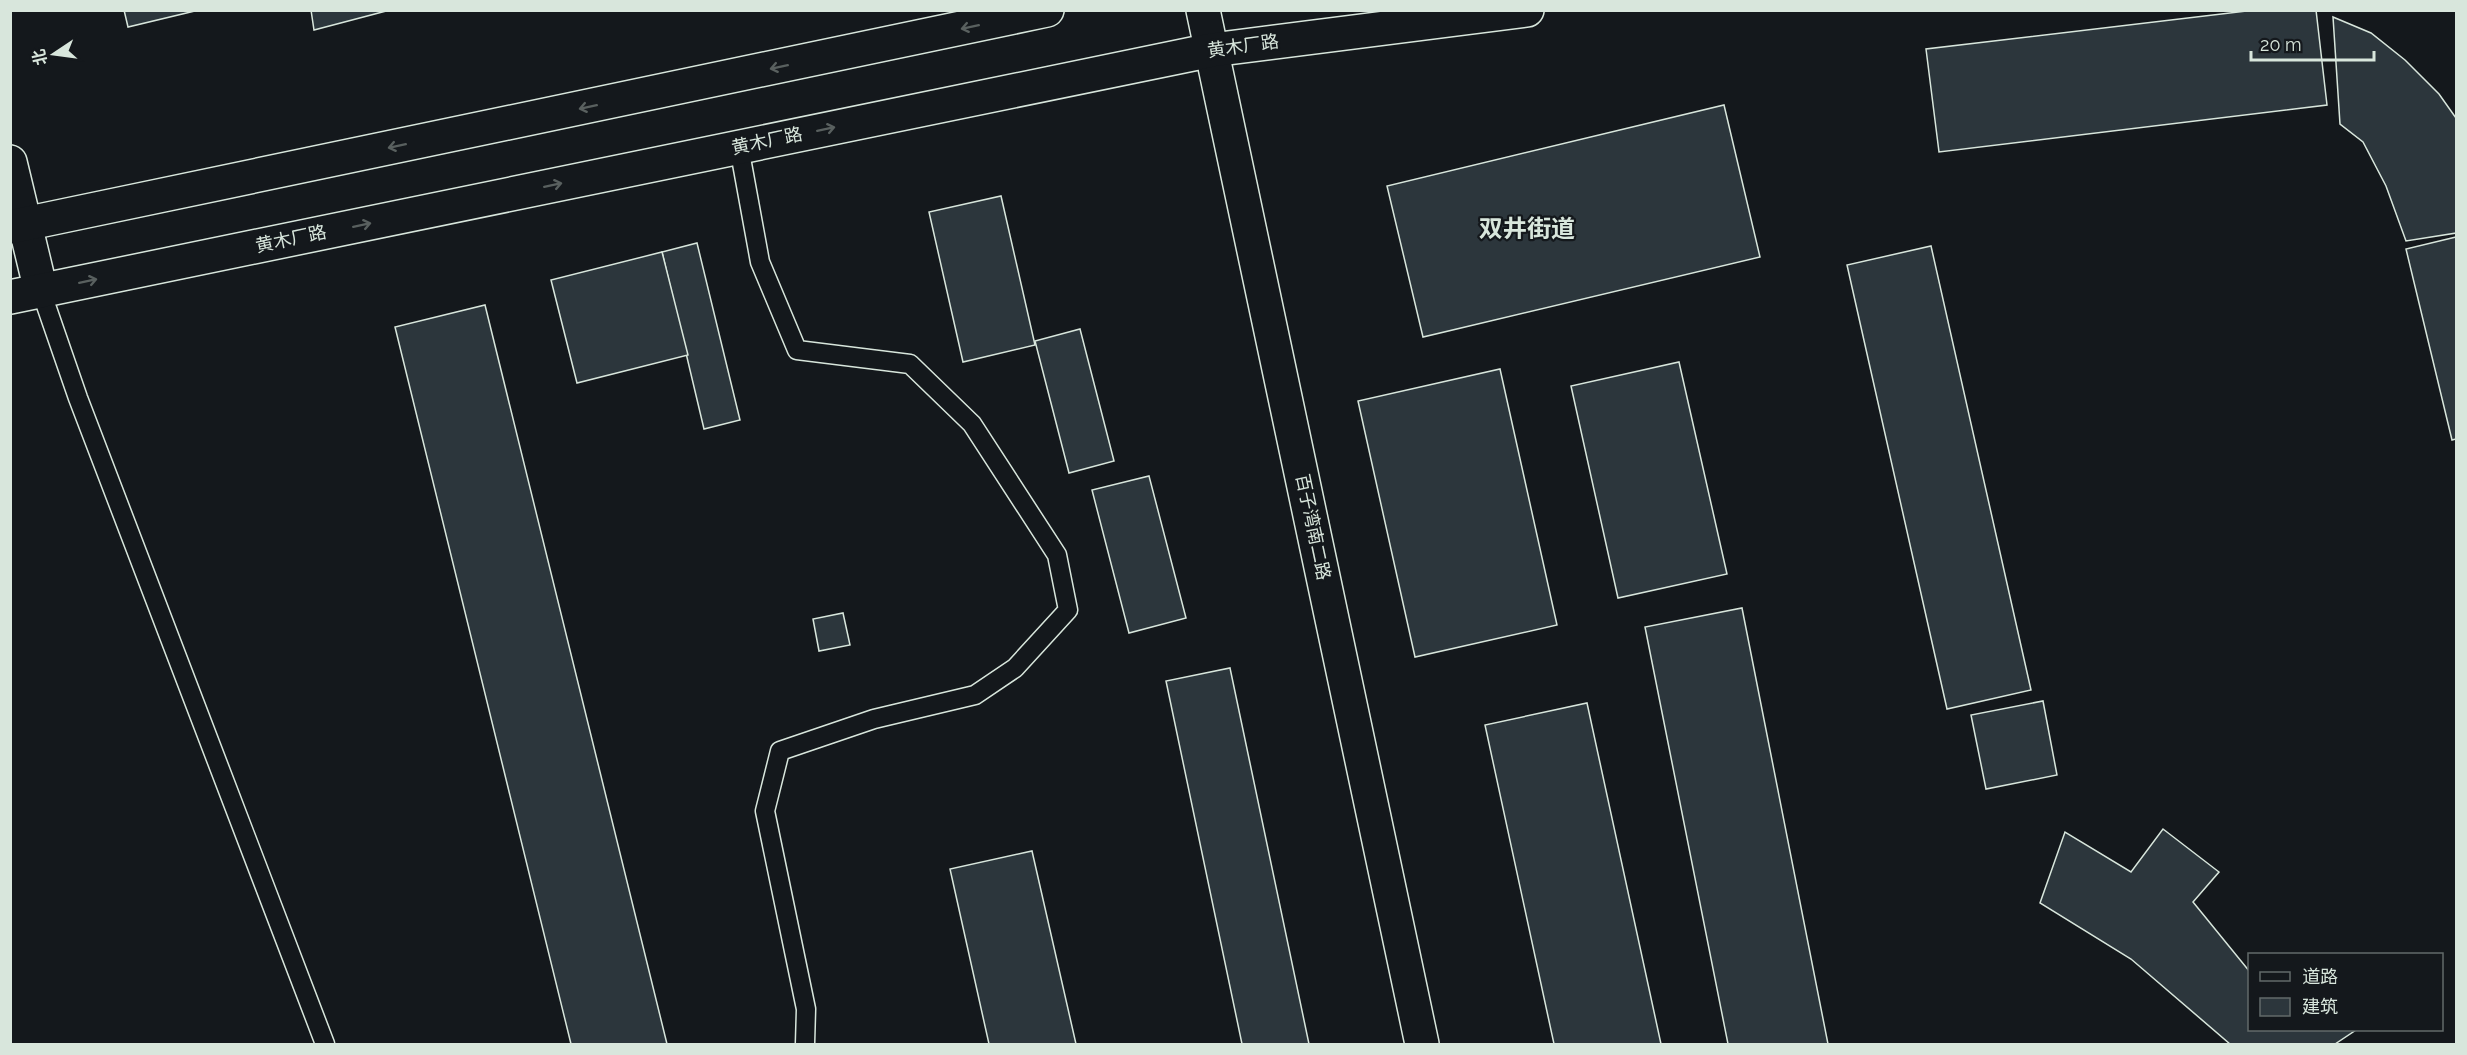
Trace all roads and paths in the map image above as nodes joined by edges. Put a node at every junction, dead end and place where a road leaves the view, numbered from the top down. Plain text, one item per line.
1 (1047, 10) edge
2 (1203, 10) edge
3 (1527, 10) edge
4 (1212, 50) junction
5 (739, 147) junction
6 (10, 162) edge
7 (18, 226) edge
8 (26, 294) edge
9 (325, 1044) edge
10 (806, 1044) edge
11 (1422, 1044) edge

1 -> 7 main road
2 - 4 main road, 百子湾南二路
3 - 4 main road, 黄木厂路
5 -> 4 main road, 黄木厂路
4 - 11 main road, 百子湾南二路
8 -> 5 main road, 黄木厂路
5 - 10 lane
6 - 7 main road
7 - 8 main road
8 - 9 lane

